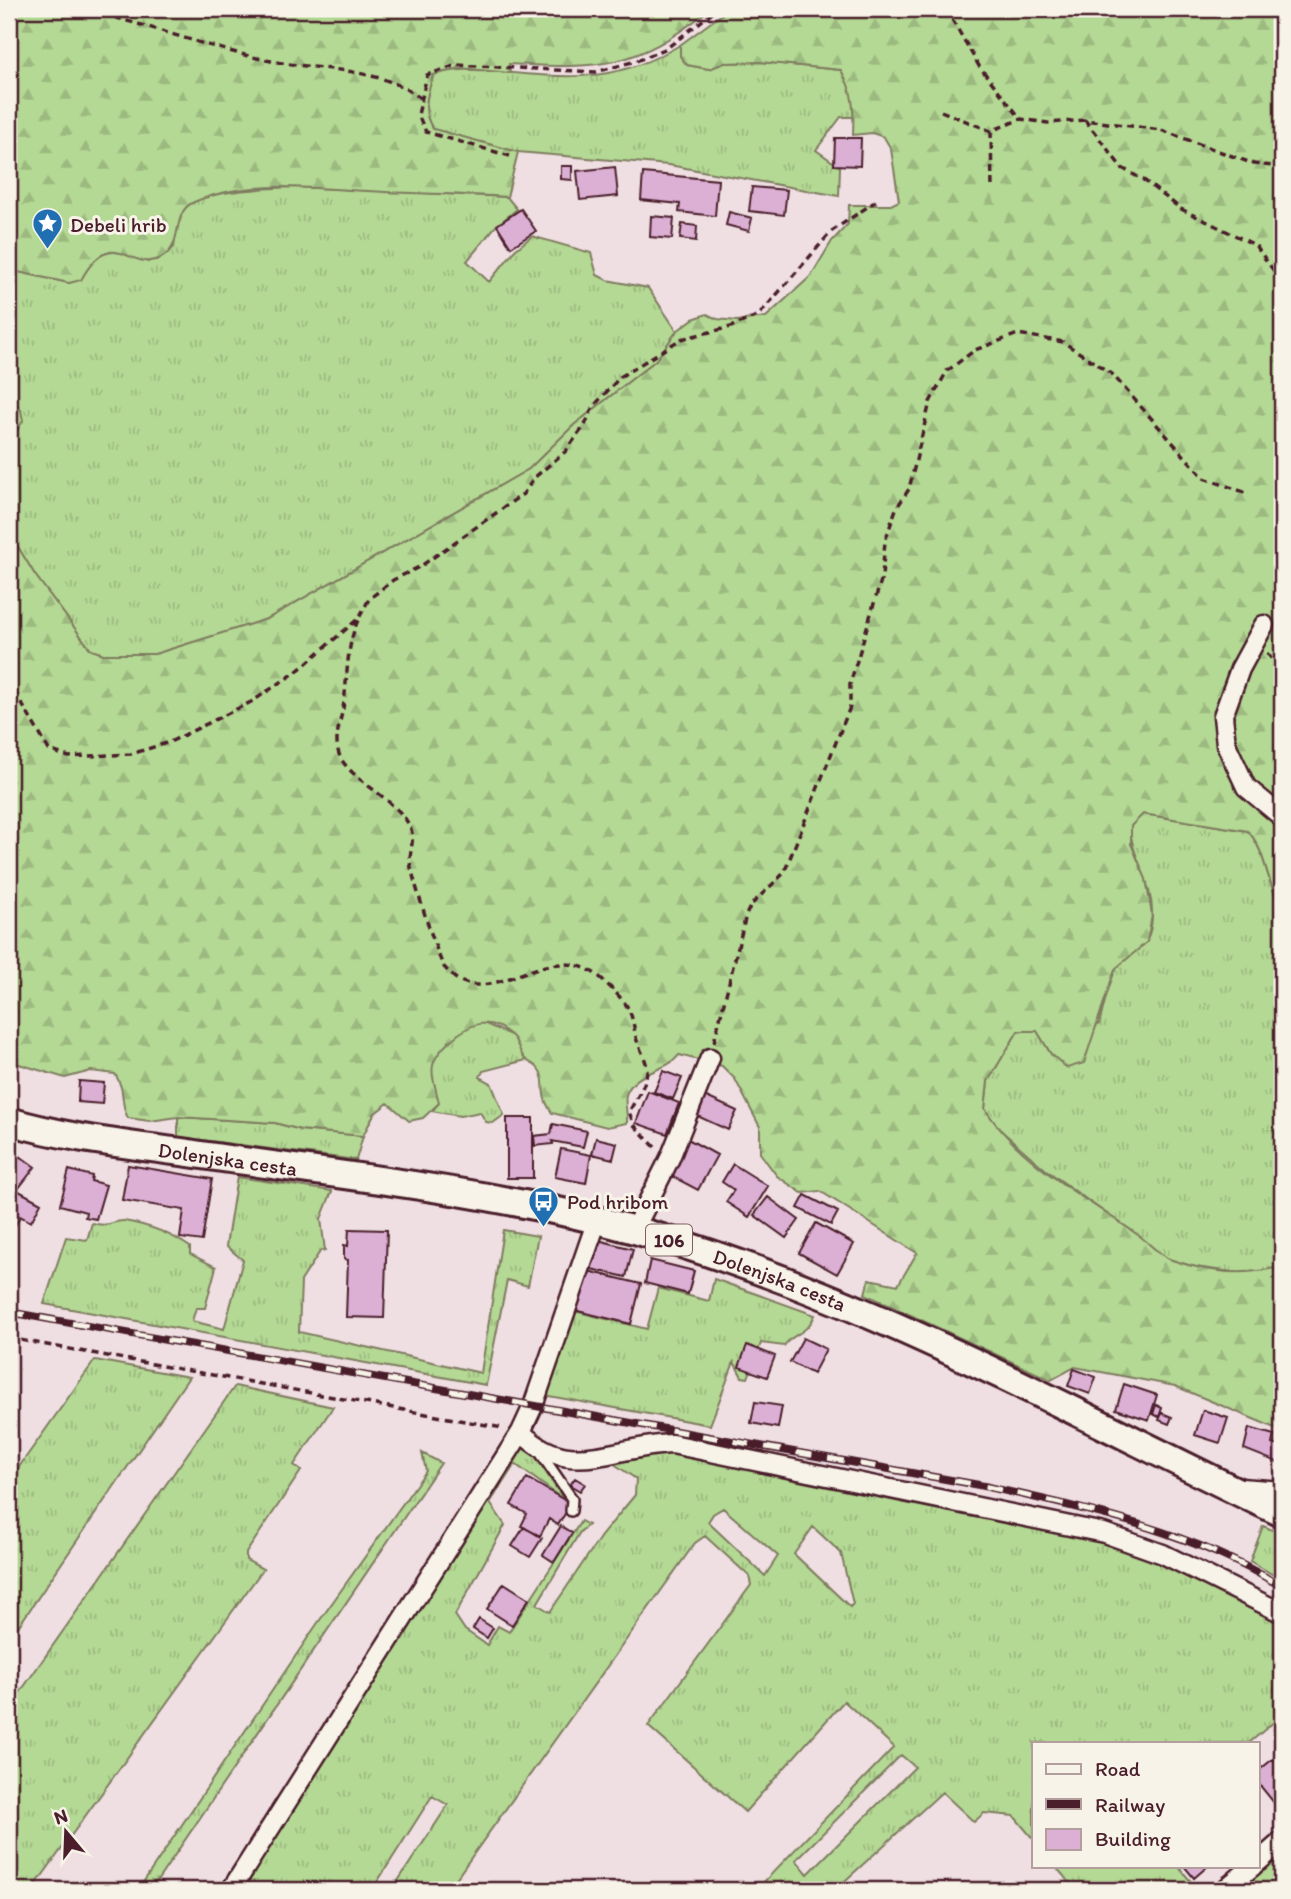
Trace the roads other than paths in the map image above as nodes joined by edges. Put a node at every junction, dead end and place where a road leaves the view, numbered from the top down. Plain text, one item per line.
1 (1264, 625) dead end
2 (1282, 817) edge
3 (710, 1058) road end
4 (9, 1121) edge
5 (597, 1220) junction
6 (634, 1230) junction
7 (521, 1432) junction
8 (536, 1447) junction
9 (1229, 1488) junction
10 (1282, 1491) edge
11 (571, 1511) dead end
12 (1282, 1513) edge
13 (1282, 1613) edge
14 (1282, 1841) edge
15 (1260, 1860) edge
16 (1251, 1868) edge
17 (232, 1890) edge
18 (1224, 1890) edge

1 - 2 street
3 - 6 street
4 - 5 main road, Dolenjska cesta / 106
5 - 6 main road, Dolenjska cesta / 106
5 - 7 street
6 - 9 main road, Dolenjska cesta / 106
7 - 8 street
7 - 17 street
8 - 11 lane
8 - 13 street
9 - 10 street, Dolenjska cesta
9 - 12 main road, Dolenjska cesta / 106
14 - 15 street
16 - 18 street

